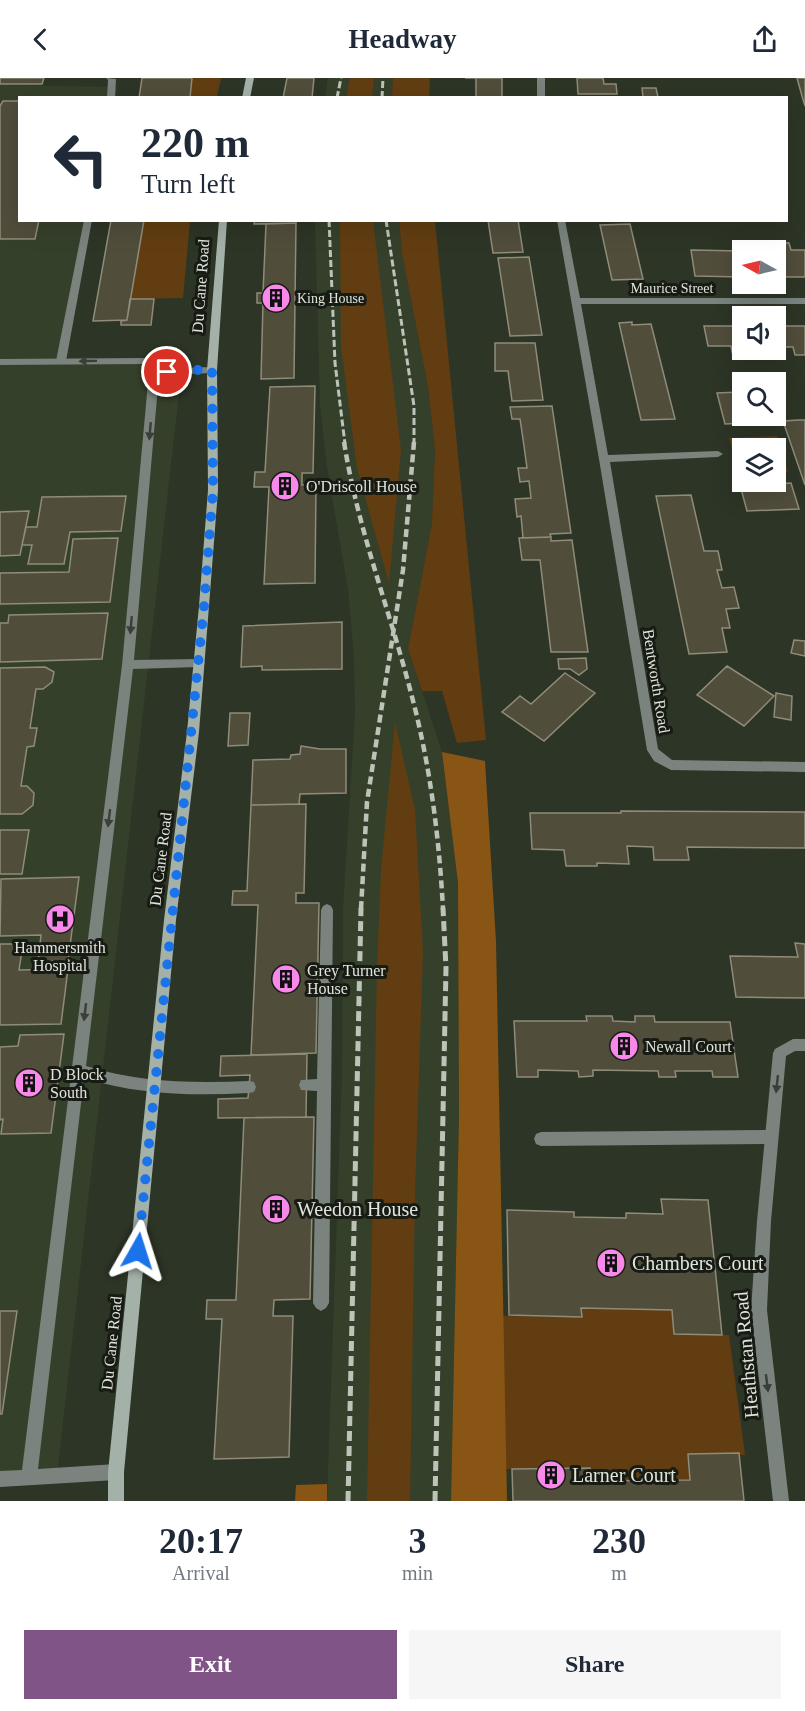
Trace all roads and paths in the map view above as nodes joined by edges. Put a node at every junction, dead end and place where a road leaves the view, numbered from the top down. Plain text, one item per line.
1 (110, 78) edge
2 (250, 78) edge
3 (541, 78) edge
4 (111, 96) edge
5 (246, 96) edge
6 (541, 96) edge
7 (88, 222) edge
8 (223, 222) edge
9 (561, 222) edge
10 (576, 301) junction
11 (805, 301) edge
12 (62, 361) junction
13 (0, 362) edge
14 (212, 369) junction
15 (154, 372) junction
16 (718, 454) dead end
17 (604, 459) junction
18 (199, 663) junction
19 (128, 665) junction
20 (805, 767) edge
21 (327, 910) dead end
22 (805, 1045) edge
23 (78, 1070) junction
24 (306, 1084) dead end
25 (324, 1085) junction
26 (249, 1087) dead end
27 (154, 1088) junction
28 (771, 1137) junction
29 (541, 1139) dead end
30 (321, 1304) dead end
31 (116, 1472) junction
32 (29, 1477) junction
33 (0, 1479) edge
34 (116, 1501) edge
35 (781, 1501) edge

1 - 4 street
2 - 5 street
3 - 6 street
7 - 12 street
8 - 14 street, Du Cane Road
9 - 10 street, Bentworth Road
10 - 11 street, Maurice Street
10 - 17 street, Bentworth Road
12 - 13 street
15 -> 12 street
14 - 15 street
14 - 18 street, Du Cane Road
15 -> 19 street
16 - 17 street
17 - 20 street, Bentworth Road
18 - 19 street
18 - 27 street, Du Cane Road
19 -> 23 street
21 - 25 street
22 -> 28 street, Heathstan Road
23 - 27 street
23 - 32 street
24 - 25 street
25 - 30 street
26 - 27 street
27 - 31 street, Du Cane Road
28 - 29 street
28 -> 35 street, Heathstan Road
31 - 32 street
31 - 34 street, Du Cane Road
32 - 33 street

